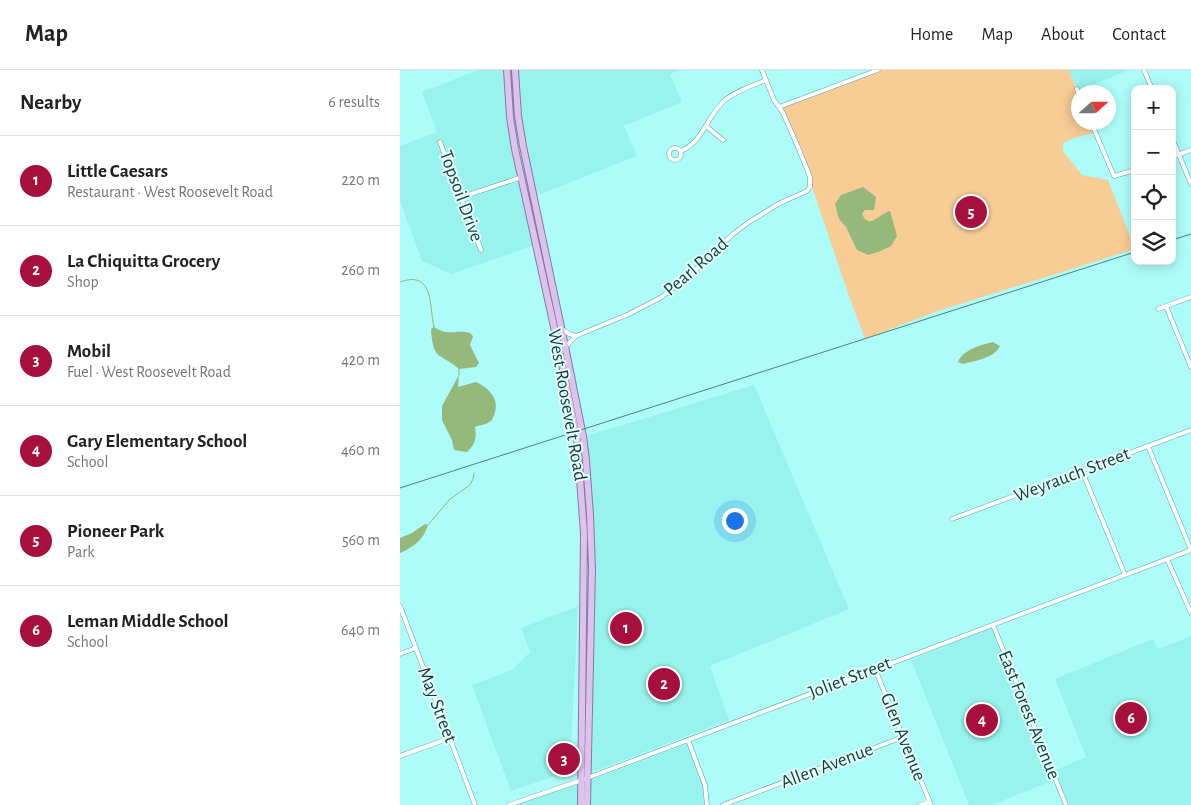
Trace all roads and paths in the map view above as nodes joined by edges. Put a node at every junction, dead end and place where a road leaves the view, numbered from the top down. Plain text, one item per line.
1 (507, 70) edge
2 (515, 70) edge
3 (762, 70) edge
4 (878, 70) edge
5 (1144, 70) edge
6 (766, 80) junction
7 (1150, 85) edge
8 (779, 107) junction
9 (706, 126) junction
10 (1094, 130) edge
11 (724, 140) dead end
12 (440, 142) dead end
13 (1176, 147) edge
14 (1191, 150) edge
15 (681, 151) dead end
16 (1179, 154) junction
17 (1176, 155) edge
18 (1131, 171) edge
19 (529, 175) junction
20 (521, 177) junction
21 (1191, 184) edge
22 (462, 197) junction
23 (481, 250) dead end
24 (1191, 297) edge
25 (1166, 306) junction
26 (1158, 309) dead end
27 (561, 328) junction
28 (576, 336) junction
29 (565, 346) junction
30 (1190, 364) edge
31 (1191, 430) edge
32 (1148, 446) junction
33 (1082, 471) junction
34 (952, 520) dead end
35 (1191, 550) edge
36 (1167, 559) junction
37 (1125, 575) junction
38 (400, 606) edge
39 (1191, 614) edge
40 (993, 625) junction
41 (416, 648) junction
42 (400, 654) edge
43 (875, 669) junction
44 (903, 737) junction
45 (450, 738) junction
46 (688, 740) junction
47 (400, 756) edge
48 (585, 779) junction
49 (930, 803) edge
50 (475, 805) edge
51 (509, 805) edge
52 (581, 805) edge
53 (587, 805) edge
54 (707, 805) edge
55 (723, 805) edge
56 (920, 805) edge
57 (1066, 805) edge

1 - 20 main road, West Roosevelt Road
2 - 19 main road, West Roosevelt Road
3 - 6 street
4 - 8 street
5 - 7 street
6 - 8 street
6 - 9 street
8 - 28 street, Pearl Road
9 - 11 street
9 - 15 street
10 - 18 street
12 - 22 street, Topsoil Drive
13 - 16 street
14 - 16 street
16 - 17 street
16 - 21 street
19 - 20 street
19 - 27 main road, West Roosevelt Road
20 - 22 street
20 - 48 main road, West Roosevelt Road
22 - 23 street, Topsoil Drive
24 - 25 street
25 - 26 street
25 - 30 street
27 - 28 street
27 - 29 main road, West Roosevelt Road
28 - 29 street, Pearl Road
29 - 48 main road, West Roosevelt Road
31 - 32 street, Weyrauch Street
32 - 33 street, Weyrauch Street
32 - 35 street
33 - 34 street, Weyrauch Street
33 - 37 street
35 - 36 street, Joliet Street
36 - 37 street, Joliet Street
36 - 39 street
37 - 40 street, Joliet Street
38 - 41 street, May Street
40 - 43 street, Joliet Street
40 - 57 street, East Forest Avenue
41 - 42 street
41 - 45 street, May Street
43 - 44 street, Glen Avenue
43 - 46 street, Joliet Street
44 - 49 street, Glen Avenue
44 - 55 street, Allen Avenue
45 - 47 street
45 - 50 street, May Street
46 - 48 street, Joliet Street
46 - 54 street
48 - 51 street, Joliet Street
48 - 52 main road, West Roosevelt Road
48 - 53 main road, West Roosevelt Road
49 - 56 street

